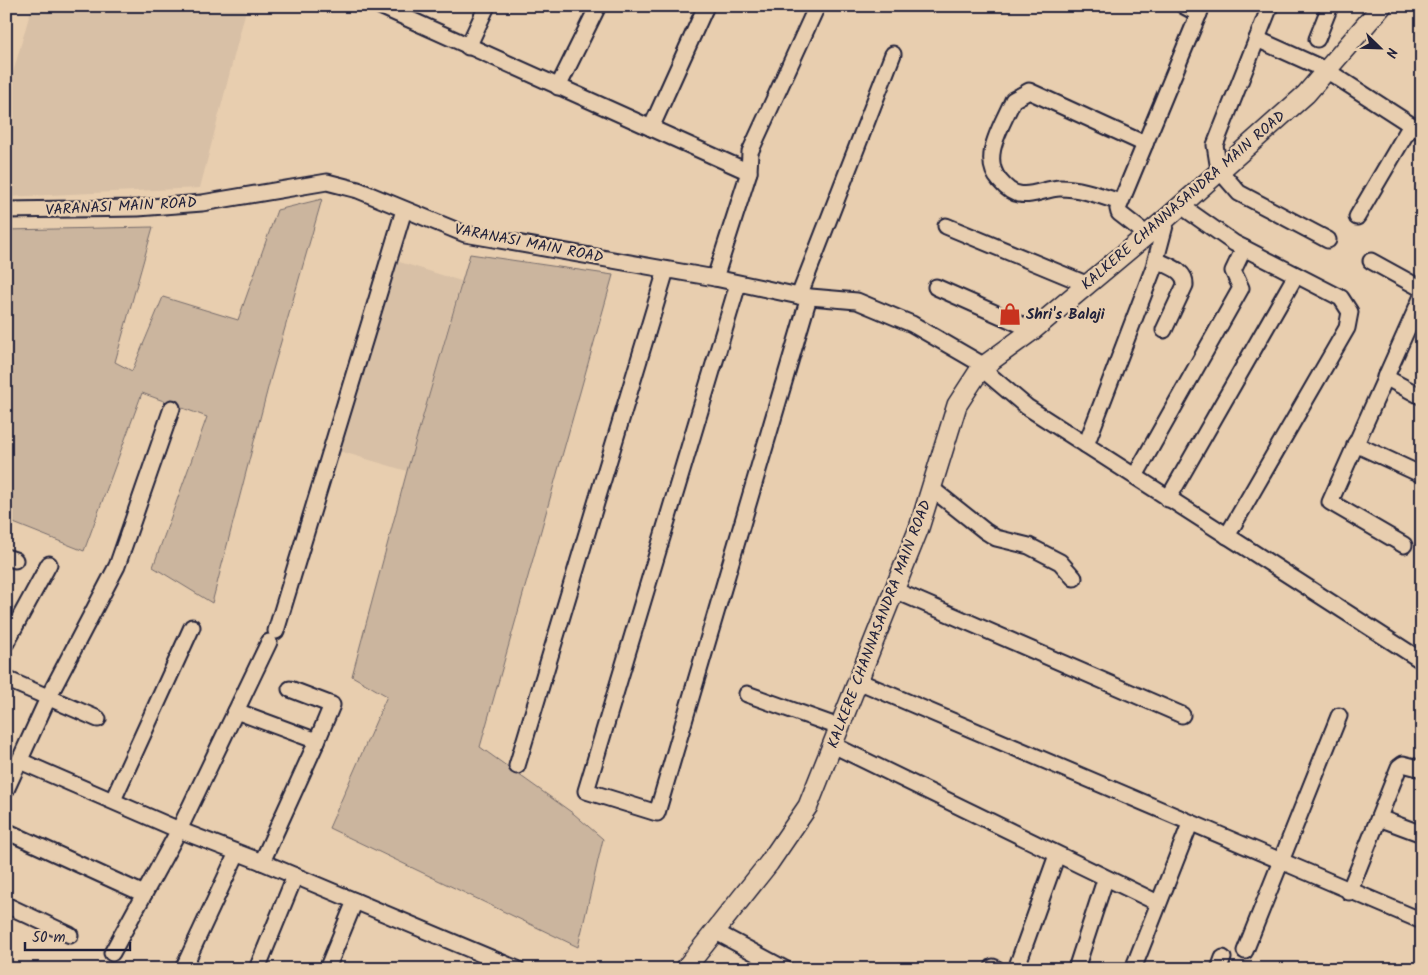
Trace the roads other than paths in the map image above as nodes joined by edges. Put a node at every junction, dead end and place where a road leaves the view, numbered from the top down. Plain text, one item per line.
1 (380, 6) edge
2 (487, 6) edge
3 (598, 6) edge
4 (706, 6) edge
5 (817, 6) edge
6 (1184, 6) edge
7 (1270, 6) edge
8 (1330, 6) edge
9 (1382, 6) edge
10 (1200, 10) edge
11 (1257, 39) junction
12 (1316, 39) dead end
13 (468, 47) junction
14 (893, 54) dead end
15 (1326, 70) junction
16 (558, 87) junction
17 (651, 128) junction
18 (1416, 129) edge
19 (1145, 144) junction
20 (1219, 170) junction
21 (749, 172) junction
22 (1120, 202) junction
23 (6, 210) edge
24 (404, 210) junction
25 (1174, 212) junction
26 (1357, 217) dead end
27 (946, 226) dead end
28 (1146, 234) junction
29 (1328, 240) dead end
30 (1244, 248) junction
31 (1156, 260) junction
32 (1371, 261) dead end
33 (666, 270) junction
34 (1296, 275) junction
35 (715, 278) junction
36 (738, 284) junction
37 (1086, 284) junction
38 (936, 287) dead end
39 (1422, 289) edge
40 (804, 296) junction
41 (1422, 296) edge
42 (1418, 316) edge
43 (1033, 330) junction
44 (1164, 330) dead end
45 (982, 366) junction
46 (1385, 378) junction
47 (1422, 397) edge
48 (172, 408) dead end
49 (1355, 444) junction
50 (1086, 445) junction
51 (1422, 475) edge
52 (1135, 476) junction
53 (931, 488) junction
54 (1168, 499) junction
55 (1227, 536) junction
56 (1404, 545) dead end
57 (49, 564) dead end
58 (1074, 578) dead end
59 (894, 590) junction
60 (192, 627) dead end
61 (6, 643) edge
62 (1422, 661) edge
63 (6, 679) edge
64 (858, 681) junction
65 (290, 689) dead end
66 (747, 694) dead end
67 (50, 696) junction
68 (236, 710) junction
69 (1182, 714) dead end
70 (1339, 716) dead end
71 (98, 719) dead end
72 (839, 727) junction
73 (317, 742) junction
74 (833, 745) junction
75 (20, 761) junction
76 (517, 766) dead end
77 (1422, 769) edge
78 (6, 790) edge
79 (113, 800) junction
80 (1379, 818) junction
81 (1190, 824) junction
82 (179, 830) junction
83 (6, 831) edge
84 (1422, 834) edge
85 (237, 853) junction
86 (1058, 855) junction
87 (262, 862) junction
88 (1279, 862) junction
89 (295, 876) junction
90 (1105, 880) junction
91 (1349, 892) junction
92 (144, 894) junction
93 (354, 901) junction
94 (1158, 903) junction
95 (6, 905) edge
96 (1422, 922) edge
97 (716, 932) junction
98 (70, 935) dead end
99 (1245, 951) dead end
100 (112, 953) dead end
101 (183, 969) edge
102 (257, 969) edge
103 (328, 969) edge
104 (516, 969) edge
105 (685, 969) edge
106 (785, 969) edge
107 (1016, 969) edge
108 (1076, 969) edge
109 (1133, 969) edge

1 - 13 street
2 - 13 street
3 - 16 street
4 - 17 street
5 - 21 street
6 - 10 street
7 - 11 street
8 - 12 street
9 - 15 main road, KALKERE CHANNASANDRA MAIN ROAD
10 - 19 street
11 - 15 street
11 - 20 street
13 - 16 street
14 - 40 street
15 - 18 street
15 - 20 main road, KALKERE CHANNASANDRA MAIN ROAD
16 - 17 street
17 - 21 street
18 - 26 street
19 - 22 street
19 - 22 street
20 - 25 main road, KALKERE CHANNASANDRA MAIN ROAD
20 - 29 street
21 - 35 street
22 - 28 street
23 - 24 street, VARANASI MAIN ROAD
24 - 33 street, VARANASI MAIN ROAD
24 - 68 street
25 - 28 main road, KALKERE CHANNASANDRA MAIN ROAD
25 - 30 street
25 - 31 street
27 - 37 street
28 - 37 main road, KALKERE CHANNASANDRA MAIN ROAD
30 - 34 street
30 - 52 street
31 - 44 street
31 - 50 street
32 - 39 street
33 - 35 street, VARANASI MAIN ROAD
33 - 76 street
34 - 54 street
34 - 55 street
35 - 36 street, VARANASI MAIN ROAD
36 - 40 street, VARANASI MAIN ROAD
36 - 40 street
37 - 43 main road, KALKERE CHANNASANDRA MAIN ROAD
38 - 43 street
40 - 45 street, VARANASI MAIN ROAD
41 - 42 street
42 - 46 street
43 - 45 main road, KALKERE CHANNASANDRA MAIN ROAD
45 - 50 street, VARANASI MAIN ROAD
45 - 53 main road, KALKERE CHANNASANDRA MAIN ROAD
46 - 47 street
46 - 49 street
48 - 67 street
49 - 51 street
49 - 56 street
50 - 52 street, VARANASI MAIN ROAD
52 - 54 street, VARANASI MAIN ROAD
53 - 58 street
53 - 59 main road, KALKERE CHANNASANDRA MAIN ROAD
54 - 55 street, VARANASI MAIN ROAD
55 - 62 street, VARANASI MAIN ROAD
57 - 61 street
59 - 64 main road, KALKERE CHANNASANDRA MAIN ROAD
59 - 69 street
60 - 79 street
63 - 67 street
64 - 72 main road, KALKERE CHANNASANDRA MAIN ROAD
64 - 81 street
65 - 73 street
66 - 72 street
67 - 71 street
67 - 75 street
68 - 73 street
68 - 82 street
70 - 88 street
72 - 74 main road, KALKERE CHANNASANDRA MAIN ROAD
73 - 87 street
74 - 86 street
74 - 97 main road, KALKERE CHANNASANDRA MAIN ROAD
75 - 78 street
75 - 79 street
77 - 80 street
79 - 82 street
80 - 84 street
80 - 91 street
81 - 88 street
81 - 94 street
82 - 85 street
82 - 92 street
83 - 92 street
85 - 87 street
85 - 101 street
86 - 90 street
86 - 107 street
87 - 89 street
88 - 91 street
88 - 99 street
89 - 93 street
89 - 102 street
90 - 94 street
90 - 108 street
91 - 96 street
92 - 100 street
93 - 103 street
93 - 104 street
94 - 109 street
95 - 98 street
97 - 105 main road, KALKERE CHANNASANDRA MAIN ROAD
97 - 106 street

